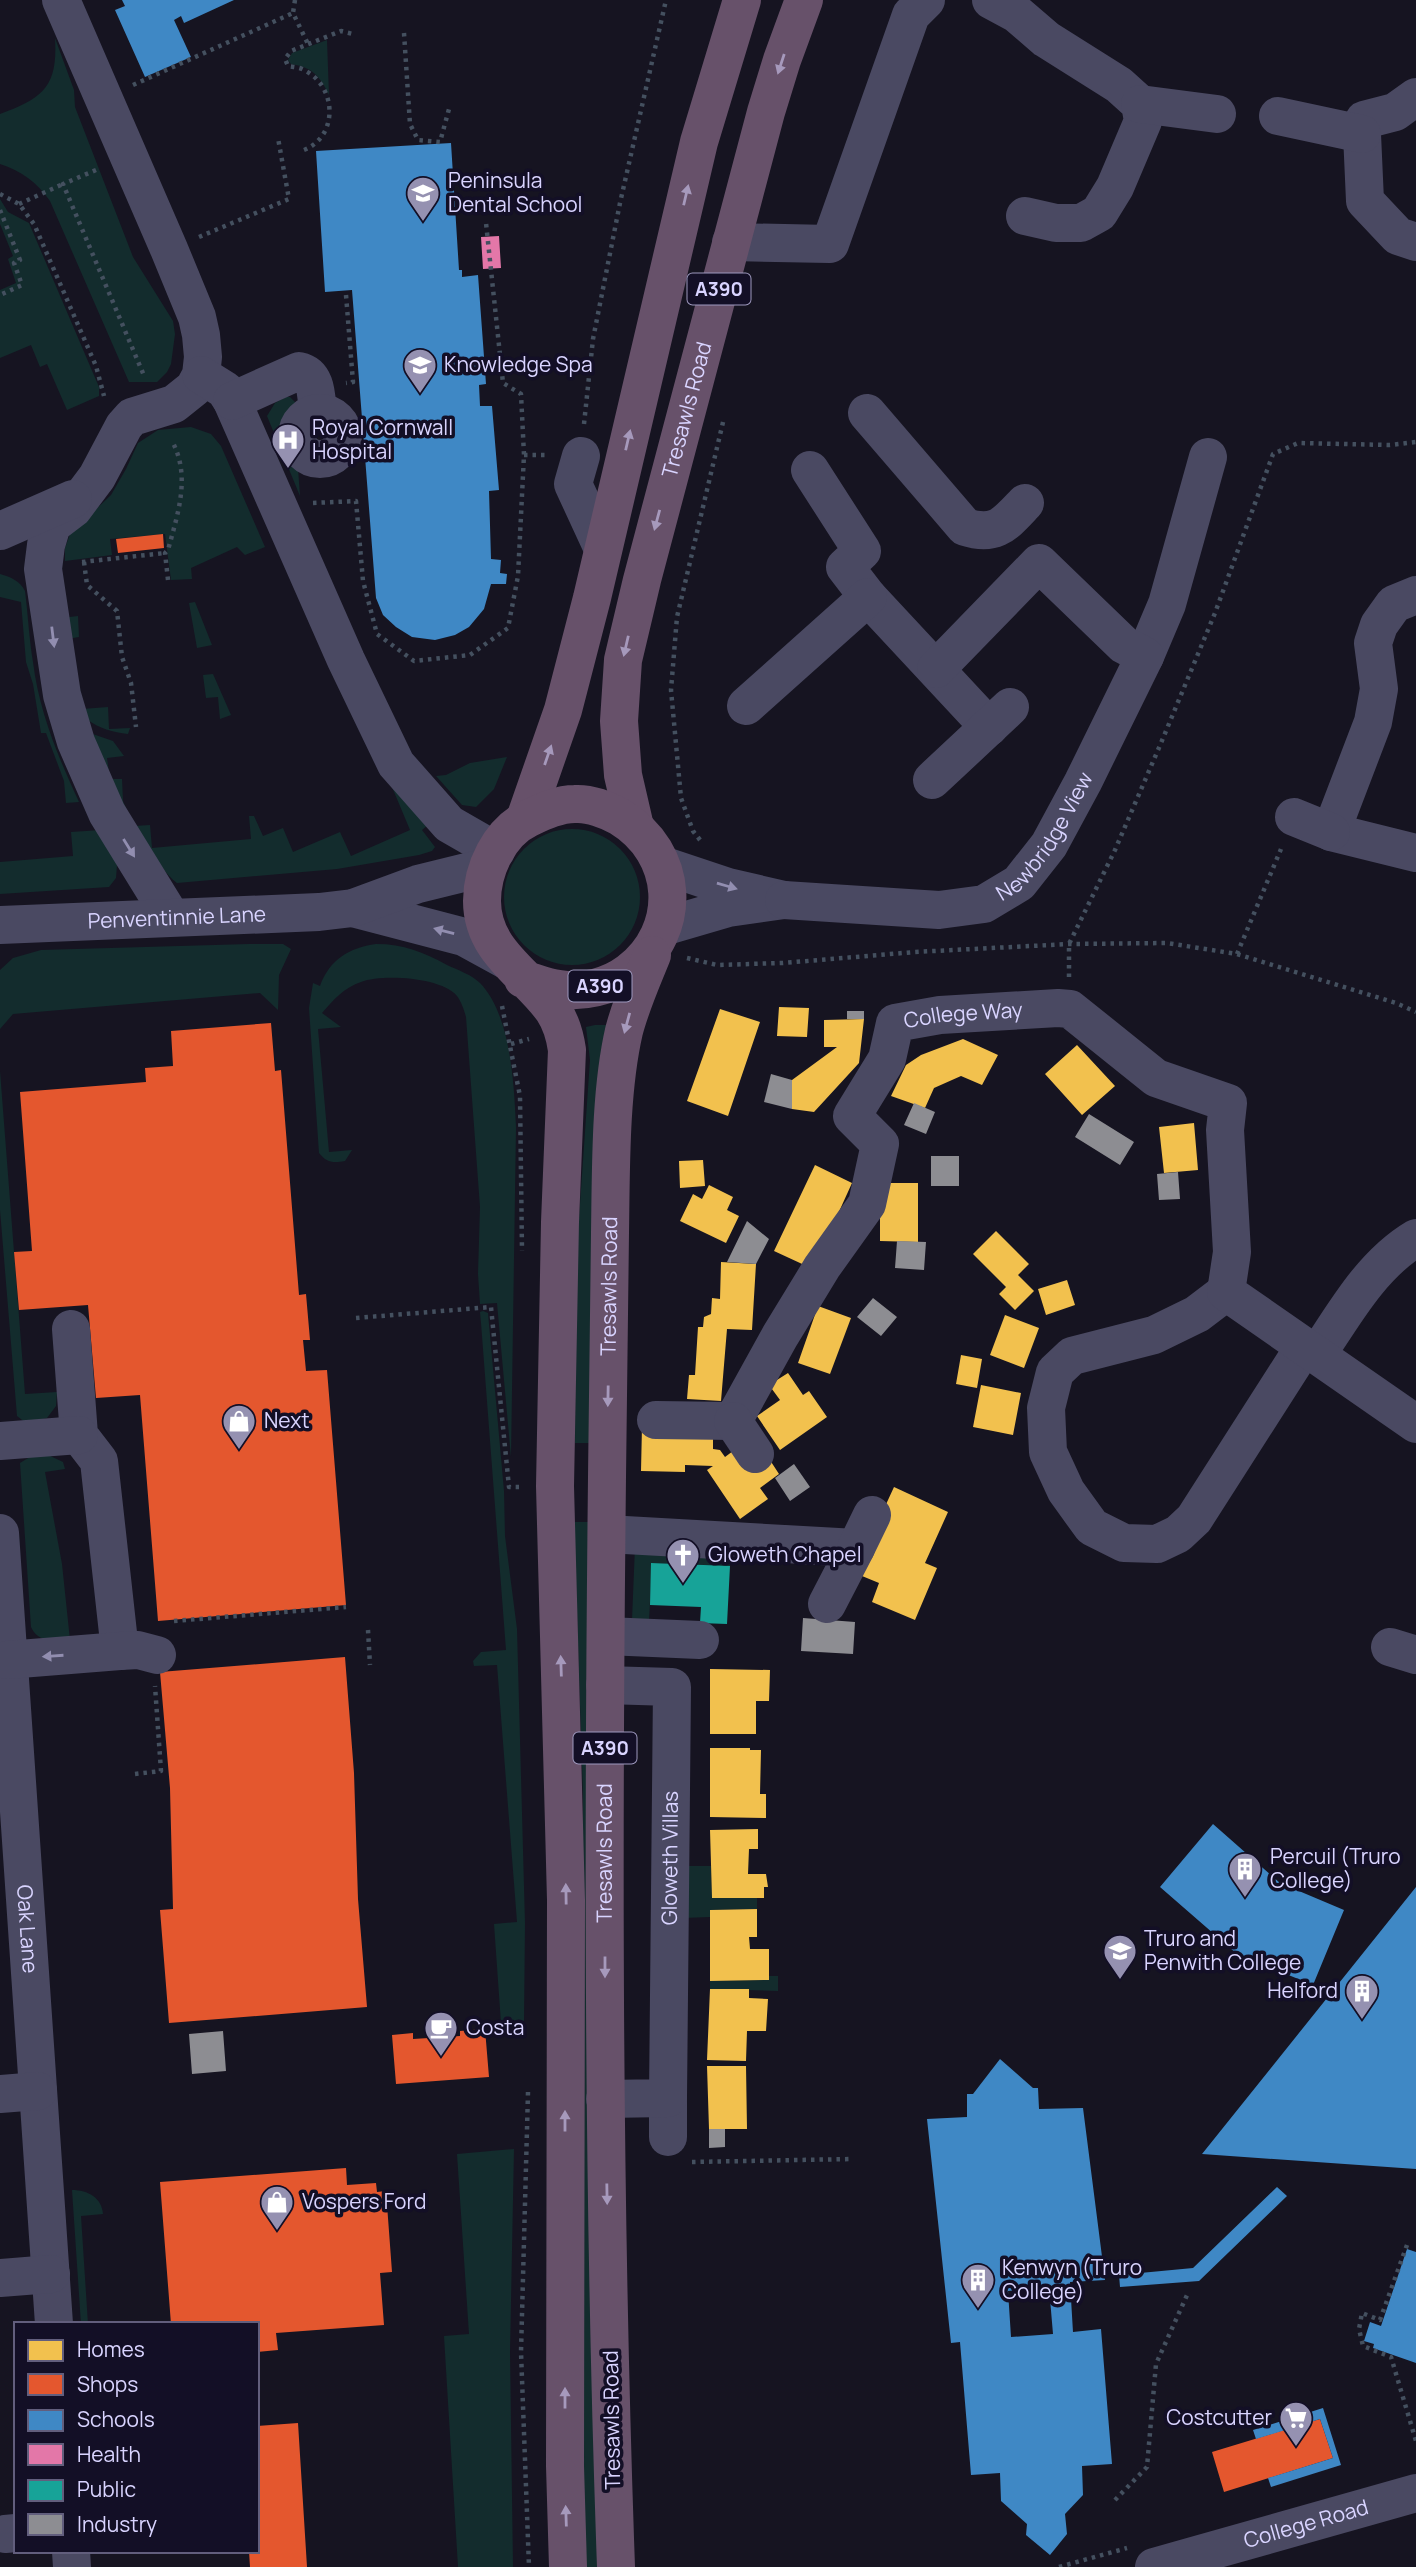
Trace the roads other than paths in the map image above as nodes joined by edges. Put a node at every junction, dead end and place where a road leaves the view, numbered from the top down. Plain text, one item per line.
1 (61, 0) edge
2 (741, 0) edge
3 (804, 0) edge
4 (926, 0) edge
5 (1011, 5) edge
6 (1416, 97) edge
7 (1140, 104) junction
8 (1217, 114) dead end
9 (1278, 116) dead end
10 (1362, 134) junction
11 (1025, 216) dead end
12 (732, 242) junction
13 (1416, 242) edge
14 (201, 375) junction
15 (232, 401) junction
16 (318, 414) dead end
17 (867, 414) dead end
18 (581, 456) road end
19 (1208, 457) dead end
20 (810, 470) dead end
21 (81, 495) junction
22 (0, 531) edge
23 (603, 549) junction
24 (0, 553) edge
25 (1039, 563) junction
26 (43, 569) junction
27 (1416, 595) edge
28 (868, 597) junction
29 (1145, 656) junction
30 (936, 669) junction
31 (746, 706) dead end
32 (932, 780) dead end
33 (1294, 817) road end
34 (525, 819) junction
35 (635, 827) junction
36 (1331, 832) junction
37 (1416, 853) edge
38 (491, 859) junction
39 (662, 866) junction
40 (784, 900) junction
41 (353, 908) junction
42 (172, 917) junction
43 (0, 925) edge
44 (670, 940) junction
45 (509, 980) junction
46 (1416, 1238) edge
47 (1226, 1292) junction
48 (71, 1329) dead end
49 (1310, 1351) junction
50 (656, 1420) dead end
51 (733, 1421) junction
52 (1416, 1424) edge
53 (79, 1435) junction
54 (0, 1441) edge
55 (755, 1454) dead end
56 (0, 1534) edge
57 (607, 1534) junction
58 (827, 1604) dead end
59 (606, 1636) junction
60 (700, 1640) dead end
61 (120, 1651) junction
62 (157, 1655) road end
63 (7, 1660) junction
64 (605, 1685) junction
65 (9, 1813) edge
66 (38, 2091) junction
67 (0, 2094) edge
68 (668, 2098) junction
69 (605, 2099) junction
70 (678, 2150) road end
71 (51, 2274) junction
72 (0, 2278) edge
73 (54, 2322) edge
74 (1416, 2493) edge
75 (1229, 2556) edge
76 (568, 2567) edge
77 (616, 2567) edge
78 (1154, 2567) edge

1 - 14 street
23 -> 2 highway, A390
3 -> 12 highway, Tresawls Road / A390
4 - 12 street
5 - 7 street
6 - 10 street
7 - 8 street
7 - 11 street
9 - 10 street
10 - 13 street
12 -> 35 highway, Tresawls Road / A390
14 - 15 street
14 - 21 street
15 - 16 street
15 - 38 street
17 - 25 street
18 - 23 street
19 - 29 street, Newbridge View
20 - 28 street
21 - 22 street
21 - 26 street
34 -> 23 highway, A390
24 - 26 street
25 - 29 street
25 - 30 street
26 -> 42 street
27 - 36 street
28 - 30 street
28 - 31 street
29 - 40 street, Newbridge View
30 - 32 street
33 - 36 street
34 - 35 highway, A390
34 - 38 highway, A390
35 - 39 highway, A390
36 - 37 street
38 - 41 street, Penventinnie Lane
38 - 45 highway, A390
39 - 40 street, Newbridge View
39 - 44 highway, A390
40 - 44 street, Newbridge View
41 - 42 street, Penventinnie Lane
45 -> 41 street, Penventinnie Lane
42 - 43 street, Penventinnie Lane
44 - 45 highway, A390
44 -> 57 highway, Tresawls Road / A390
76 -> 45 highway, Tresawls Road / A390
46 - 49 street
47 - 49 street
47 - 49 street
47 - 51 street, College Way
48 - 53 street
49 - 52 street
50 - 51 street
51 - 55 street
53 - 54 street
53 - 61 street
56 - 63 street, Oak Lane
57 - 58 street
57 - 59 highway, Tresawls Road / A390
59 - 60 street
59 - 64 highway, Tresawls Road / A390
61 - 62 street
61 -> 63 street
63 - 65 street, Oak Lane
64 - 68 street, Gloweth Villas
64 -> 69 highway, Tresawls Road / A390
65 - 66 street, Oak Lane
66 - 67 street
66 - 71 street, Oak Lane
68 - 69 street
68 - 70 street, Gloweth Villas
69 -> 77 highway, Tresawls Road / A390
71 - 72 street
71 - 73 street, Oak Lane
74 - 75 street, College Road
75 - 78 street, College Road

